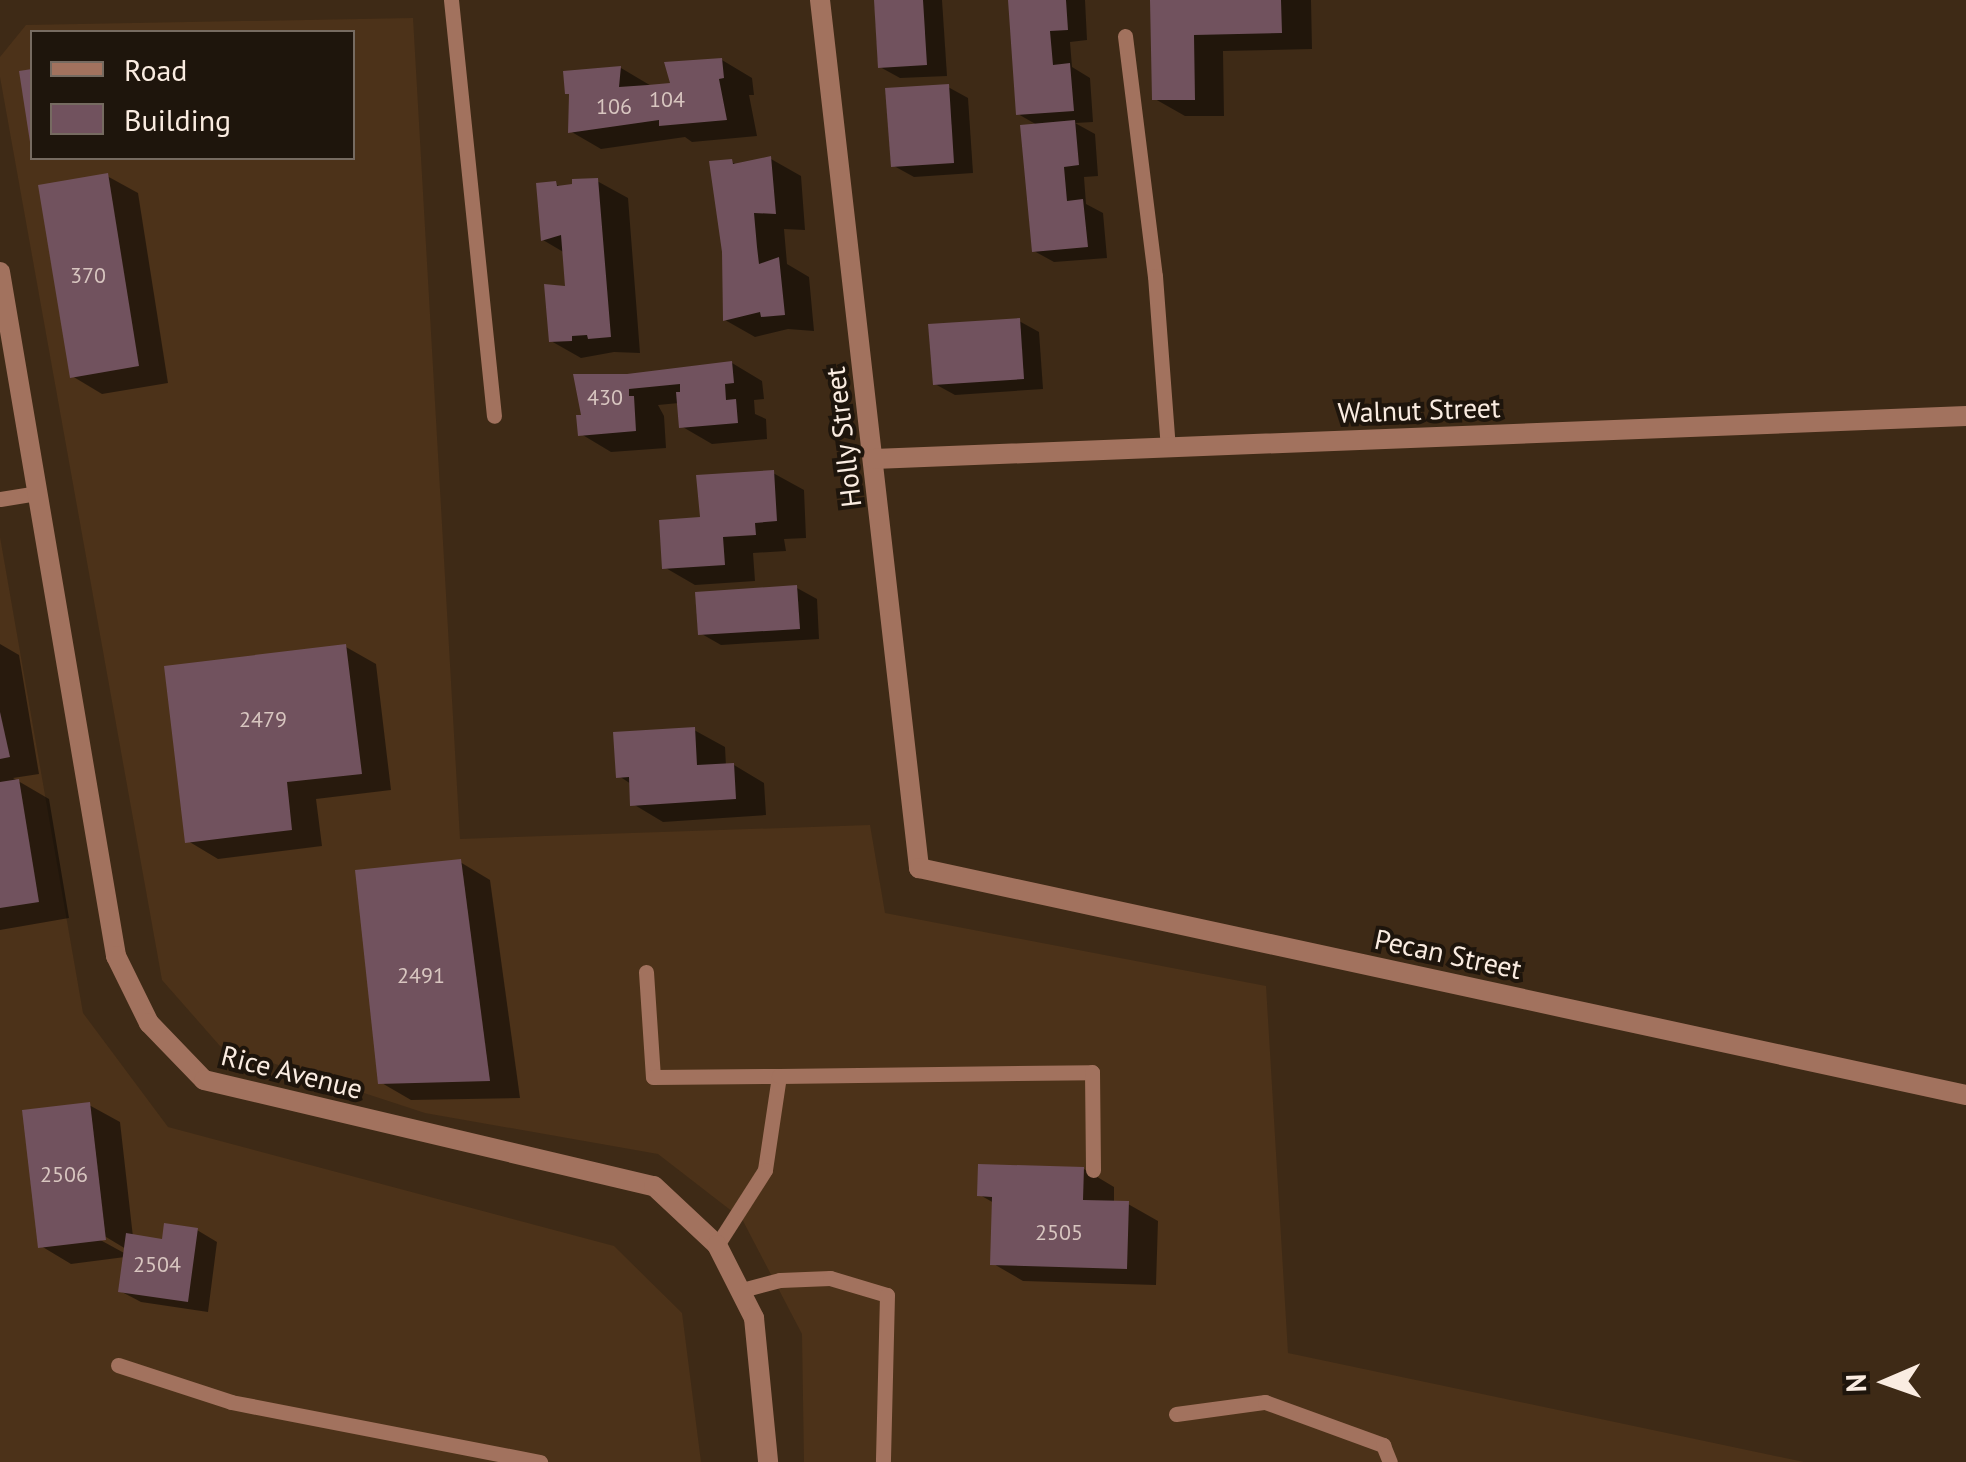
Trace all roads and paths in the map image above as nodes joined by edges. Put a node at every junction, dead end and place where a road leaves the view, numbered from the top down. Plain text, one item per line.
1 (451, 0) edge
2 (820, 0) edge
3 (1125, 36) dead end
4 (0, 272) edge
5 (494, 416) dead end
6 (1966, 416) edge
7 (1168, 447) junction
8 (874, 459) junction
9 (37, 493) junction
10 (0, 498) edge
11 (919, 868) joint
12 (646, 972) dead end
13 (780, 1076) junction
14 (1966, 1095) edge
15 (1093, 1170) dead end
16 (717, 1245) junction
17 (742, 1290) junction
18 (118, 1365) dead end
19 (1176, 1414) dead end
20 (540, 1462) edge
21 (768, 1462) edge
22 (883, 1462) edge
23 (1390, 1462) edge

1 - 5 lane
2 - 8 street, Holly Street
3 - 7 lane
4 - 9 street, Rice Avenue
6 - 7 street, Walnut Street
7 - 8 street, Walnut Street
8 - 11 street, Holly Street
9 - 10 lane
9 - 16 street, Rice Avenue
11 - 14 street, Pecan Street
12 - 13 lane
13 - 15 lane
13 - 16 lane
16 - 17 street, Rice Avenue
17 - 21 street, Rice Avenue
17 - 22 lane
18 - 20 lane
19 - 23 lane

